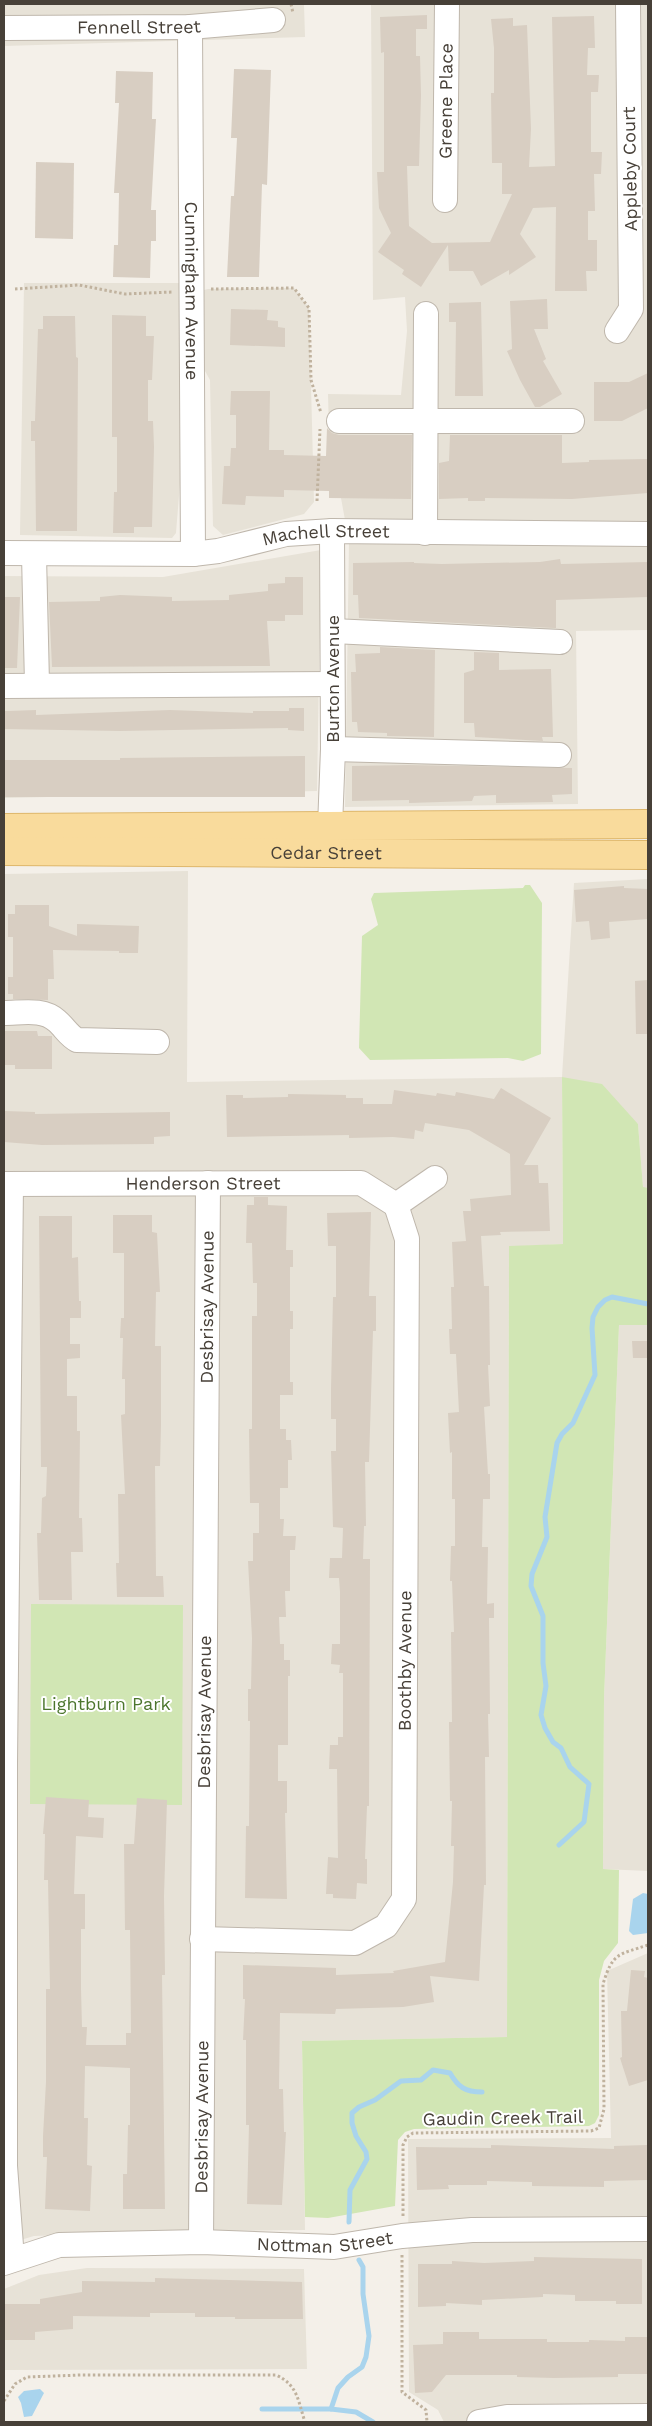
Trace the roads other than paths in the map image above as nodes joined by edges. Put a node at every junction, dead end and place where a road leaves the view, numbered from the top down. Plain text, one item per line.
1 (447, 4) edge
2 (628, 4) edge
3 (273, 20) dead end
4 (190, 27) junction
5 (4, 28) edge
6 (445, 200) dead end
7 (426, 314) dead end
8 (616, 331) dead end
9 (339, 421) dead end
10 (572, 421) dead end
11 (426, 422) junction
12 (332, 531) junction
13 (426, 532) junction
14 (648, 534) edge
15 (4, 553) edge
16 (193, 554) junction
17 (34, 555) junction
18 (333, 631) junction
19 (560, 642) dead end
20 (37, 684) junction
21 (332, 684) junction
22 (4, 686) edge
23 (333, 749) junction
24 (559, 755) dead end
25 (648, 824) edge
26 (330, 827) junction
27 (4, 828) edge
28 (4, 851) edge
29 (648, 855) edge
30 (4, 1013) edge
31 (157, 1042) dead end
32 (435, 1178) dead end
33 (208, 1183) junction
34 (7, 1184) edge
35 (396, 1205) junction
36 (4, 1763) edge
37 (202, 1939) junction
38 (648, 2229) edge
39 (201, 2242) junction
40 (8, 2261) edge
41 (648, 2416) edge
42 (605, 2419) edge
43 (479, 2422) edge

1 - 6 street, Greene Place
2 - 8 street, Appleby Court
3 - 4 street, Fennell Street
4 - 5 street, Fennell Street
4 - 16 street, Cunningham Avenue
7 - 11 street
9 - 11 street
10 - 11 street
11 - 13 street
12 - 13 street, Machell Street
12 - 16 street, Machell Street
12 - 18 street, Burton Avenue
13 - 14 street, Machell Street
15 - 17 street, Machell Street
16 - 17 street, Machell Street
17 - 20 street
18 - 19 street
18 - 21 street, Burton Avenue
20 - 21 street
20 - 22 street
21 - 23 street, Burton Avenue
23 - 24 street
23 - 26 street, Burton Avenue
25 - 26 main road, Cedar Street
26 - 27 main road, Cedar Street
28 - 29 main road, Cedar Street
30 - 31 street
32 - 35 street
33 - 34 street, Henderson Street
33 - 35 street, Henderson Street
33 - 37 street, Desbrisay Avenue
34 - 36 street
35 - 37 street, Boothby Avenue
36 - 40 street
37 - 39 street, Desbrisay Avenue
38 - 39 street, Nottman Street
39 - 40 street, Nottman Street
41 - 42 street
42 - 43 street

